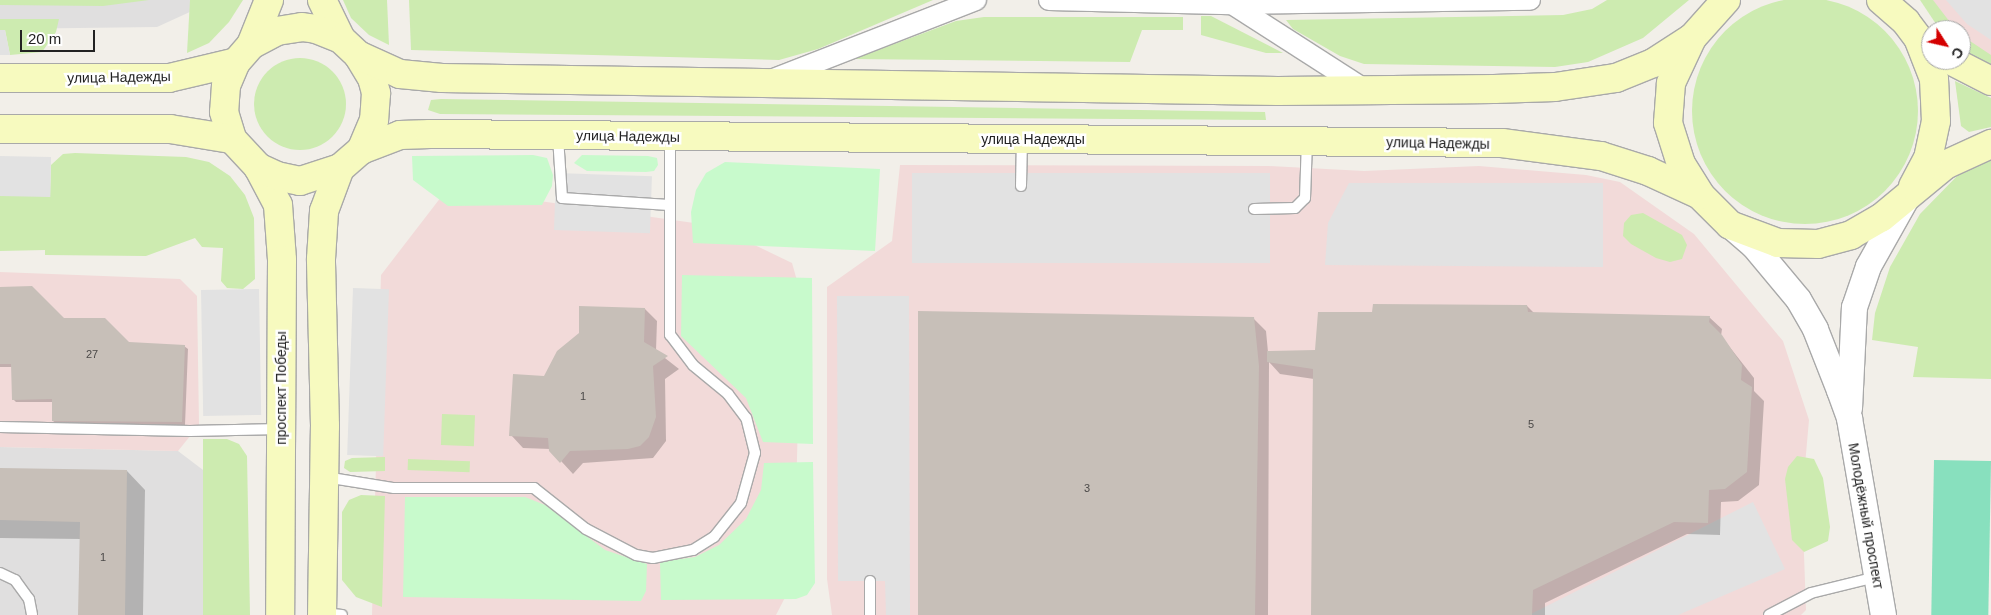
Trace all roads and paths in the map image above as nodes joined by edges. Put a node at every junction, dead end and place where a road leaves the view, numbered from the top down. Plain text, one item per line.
1 (269, 0) edge
2 (322, 0) edge
3 (976, 0) edge
4 (1048, 0) edge
5 (1530, 0) edge
6 (1886, 2) edge
7 (1727, 3) edge
8 (1232, 4) junction
9 (1692, 38) junction
10 (1921, 40) edge
11 (350, 47) junction
12 (244, 54) junction
13 (1932, 70) edge
14 (1970, 70) edge
15 (0, 78) edge
16 (1991, 81) edge
17 (759, 84) junction
18 (1366, 90) junction
19 (0, 129) edge
20 (558, 136) junction
21 (670, 137) junction
22 (232, 138) junction
23 (1022, 139) junction
24 (1307, 141) junction
25 (1991, 144) edge
26 (361, 150) junction
27 (258, 167) junction
28 (340, 168) junction
29 (1020, 186) dead end
30 (1700, 195) junction
31 (1907, 196) junction
32 (669, 205) junction
33 (1254, 209) dead end
34 (1730, 225) junction
35 (1849, 418) junction
36 (0, 426) edge
37 (281, 429) junction
38 (324, 477) junction
39 (0, 573) edge
40 (1877, 577) junction
41 (870, 581) dead end
42 (329, 614) edge
43 (32, 615) edge
44 (280, 615) edge
45 (870, 615) edge
46 (1769, 615) edge
47 (1883, 615) edge

1 - 12 main road, проспект Победы
2 - 11 main road, проспект Победы
3 - 17 street
4 - 8 street
5 - 8 street
6 - 10 main road, Молодёжный проспект
7 - 9 main road, Молодёжный проспект
8 - 18 street
9 - 18 main road
9 - 30 main road, Молодёжный проспект
11 - 12 main road
11 - 17 main road
11 - 26 main road, проспект Победы
12 - 15 main road, улица Надежды
12 - 22 main road, проспект Победы
13 - 31 main road, Молодёжный проспект
14 - 16 main road
17 - 18 main road
19 - 22 main road
20 - 21 main road, улица Надежды
20 - 26 main road, улица Надежды
20 - 32 lane
21 - 23 main road, улица Надежды
21 - 32 lane
22 - 27 main road, проспект Победы
23 - 24 main road, улица Надежды
23 - 29 lane
24 - 30 main road, улица Надежды
24 - 33 lane
25 - 31 main road
26 - 28 main road, проспект Победы
27 - 28 main road, проспект Победы
27 - 37 main road, проспект Победы
28 - 38 main road, проспект Победы
30 - 34 main road, Молодёжный проспект
31 - 34 main road, Молодёжный проспект
31 - 35 street, Молодёжный проспект
32 - 38 lane
34 - 35 street, Молодёжный проспект
35 - 40 street, Молодёжный проспект
36 - 37 lane
37 - 44 main road, проспект Победы
38 - 42 main road, проспект Победы
39 - 43 lane
40 - 46 lane
40 - 47 street, Молодёжный проспект
41 - 45 lane

